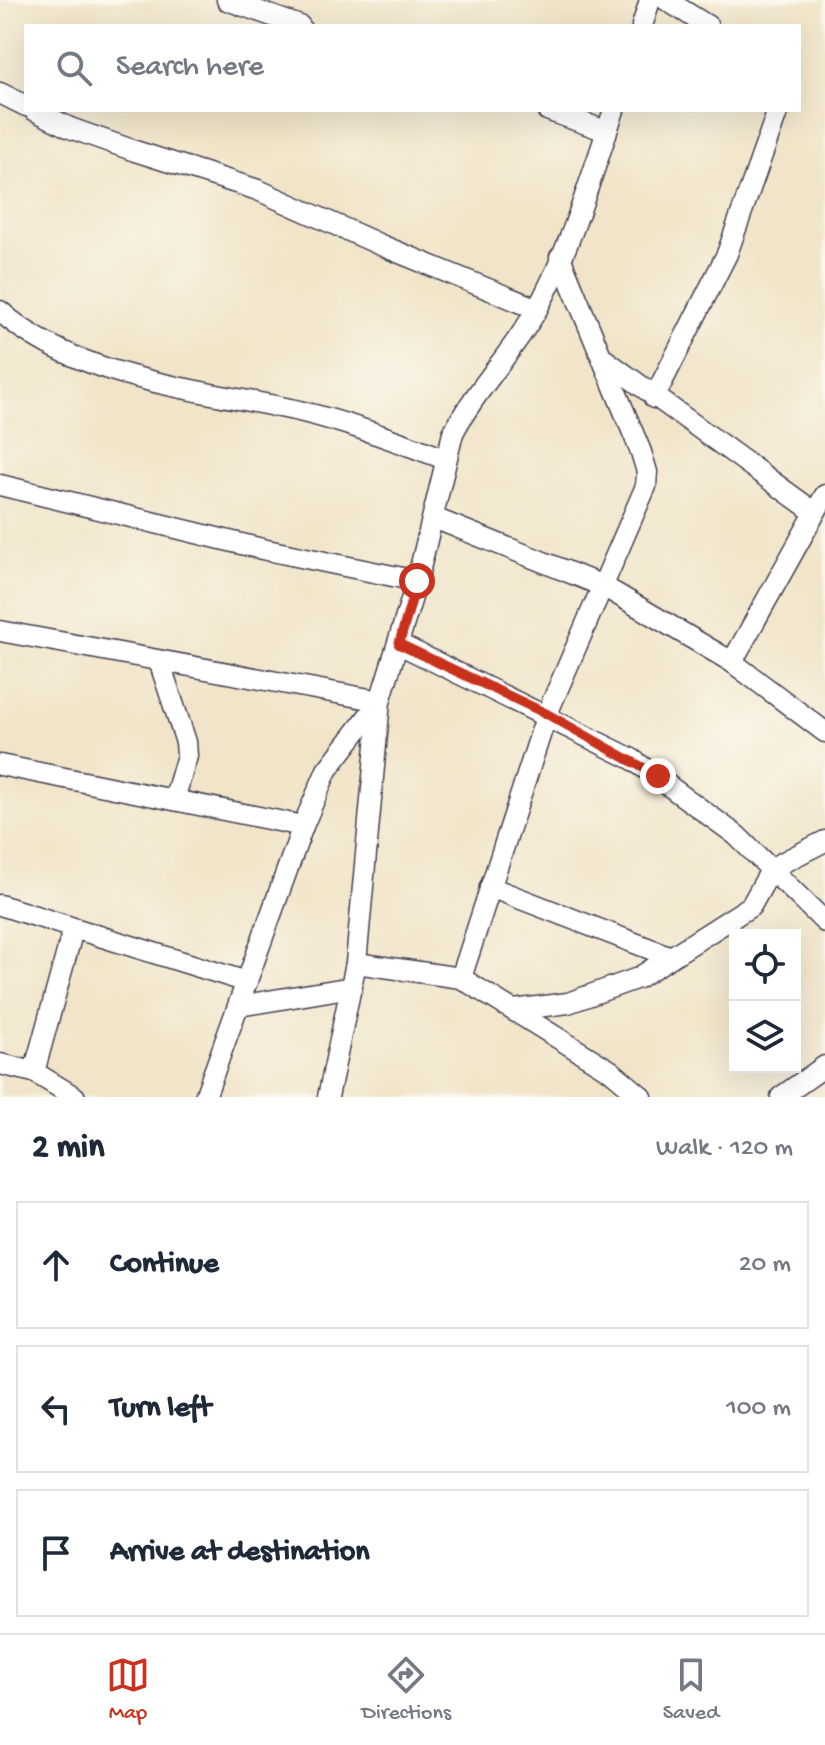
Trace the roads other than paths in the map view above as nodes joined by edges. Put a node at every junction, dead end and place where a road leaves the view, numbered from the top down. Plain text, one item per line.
1 (227, 0) edge
2 (650, 0) edge
3 (666, 0) edge
4 (294, 24) edge
5 (643, 24) edge
6 (705, 24) edge
7 (0, 93) edge
8 (24, 105) edge
9 (39, 112) edge
10 (553, 112) edge
11 (613, 112) edge
12 (777, 112) edge
13 (606, 131) junction
14 (560, 257) junction
15 (537, 309) junction
16 (0, 311) edge
17 (604, 359) junction
18 (654, 398) junction
19 (445, 459) junction
20 (0, 485) edge
21 (820, 503) edge
22 (434, 518) junction
23 (417, 581) junction
24 (603, 586) junction
25 (0, 631) edge
26 (399, 644) junction
27 (159, 661) junction
28 (732, 662) junction
29 (380, 701) junction
30 (547, 714) junction
31 (825, 732) edge
32 (0, 765) edge
33 (174, 800) junction
34 (303, 826) junction
35 (825, 841) edge
36 (772, 868) junction
37 (490, 887) junction
38 (0, 905) edge
39 (825, 922) edge
40 (73, 930) junction
41 (671, 957) junction
42 (356, 963) junction
43 (461, 978) junction
44 (247, 982) junction
45 (352, 987) junction
46 (239, 1006) junction
47 (514, 1010) junction
48 (0, 1064) edge
49 (825, 1066) edge
50 (34, 1072) junction
51 (75, 1097) edge
52 (205, 1097) edge
53 (328, 1097) edge
54 (642, 1097) edge
55 (781, 1097) edge

1 - 4 street
2 - 5 street
3 - 6 street
7 - 8 street
9 - 15 street
10 - 13 street
11 - 13 street
12 - 18 street
13 - 14 street
14 - 15 street
14 - 17 street
15 - 19 street
16 - 19 street
17 - 18 street
17 - 24 street
18 - 21 street
19 - 22 street
20 - 23 street
21 - 28 street
22 - 23 street
22 - 24 street
23 - 26 street
24 - 28 street
24 - 30 street
25 - 27 street
26 - 29 street
26 - 30 street
27 - 29 street
27 - 33 street
28 - 31 street
29 - 34 street
29 - 42 street
30 - 36 street
30 - 37 street
32 - 33 street
33 - 34 street
34 - 44 street
35 - 36 street
36 - 39 street
36 - 41 street
37 - 41 street
37 - 43 street
38 - 40 street
40 - 44 street
40 - 50 street
41 - 47 street
42 - 43 street
42 - 45 street
43 - 47 street
44 - 46 street
45 - 46 street
45 - 53 street
46 - 52 street
47 - 54 street
48 - 50 street
49 - 55 street
50 - 51 street

